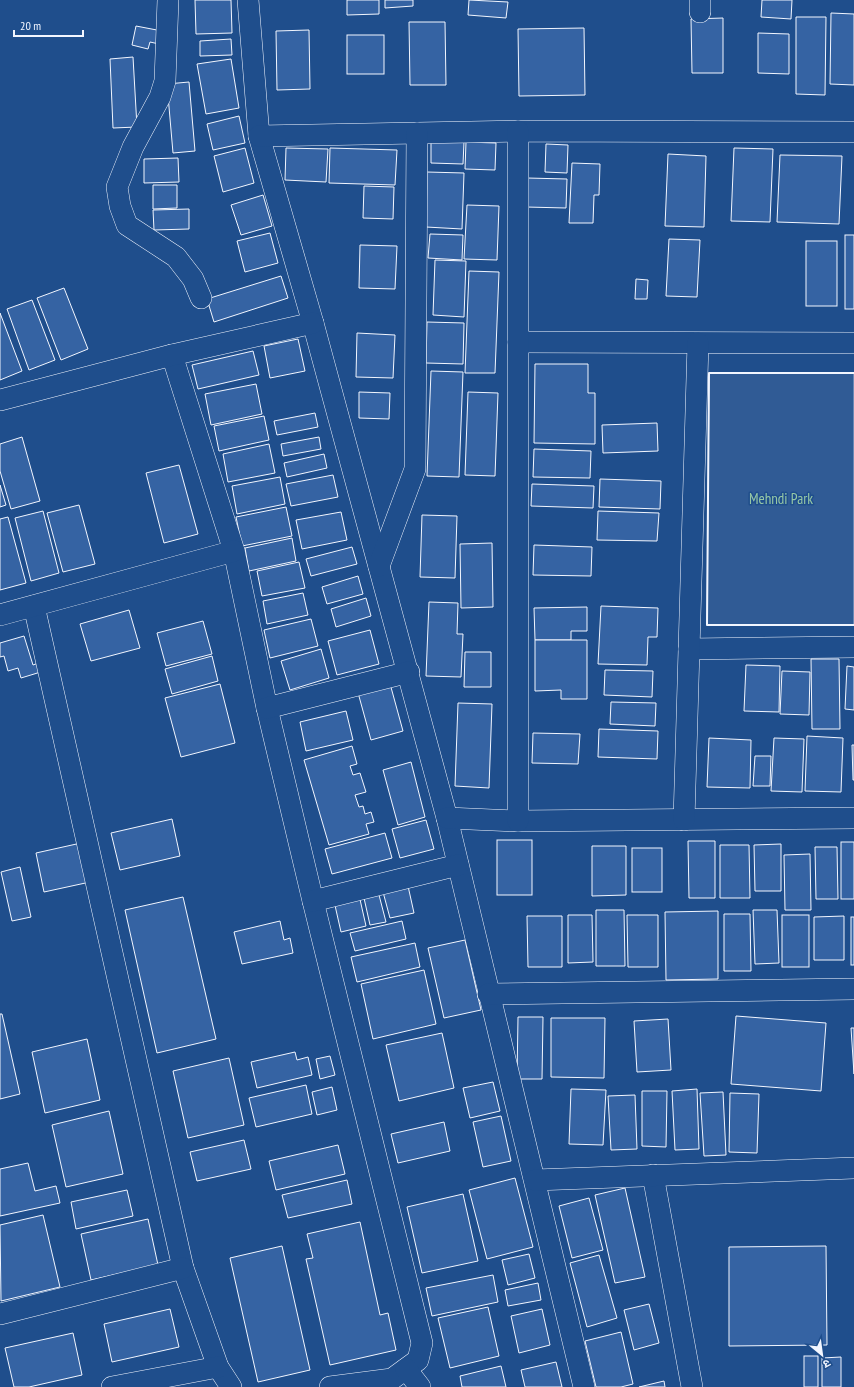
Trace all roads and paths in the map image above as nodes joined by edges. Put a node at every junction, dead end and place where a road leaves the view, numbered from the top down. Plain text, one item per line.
1 (168, 0) edge
2 (248, 0) edge
3 (518, 131) junction
4 (854, 132) edge
5 (417, 133) junction
6 (259, 136) junction
7 (201, 298) dead end
8 (313, 323) junction
9 (518, 342) junction
10 (698, 343) junction
11 (854, 343) edge
12 (172, 355) junction
13 (0, 400) edge
14 (234, 551) junction
15 (379, 566) junction
16 (34, 606) junction
17 (0, 615) edge
18 (854, 647) edge
19 (689, 648) junction
20 (409, 672) junction
21 (268, 708) junction
22 (447, 818) junction
23 (854, 818) edge
24 (684, 820) junction
25 (518, 821) junction
26 (458, 864) junction
27 (313, 901) junction
28 (854, 989) edge
29 (488, 994) junction
30 (854, 1168) edge
31 (653, 1175) junction
32 (535, 1180) junction
33 (854, 1182) edge
34 (183, 1268) junction
35 (0, 1314) edge
36 (218, 1367) junction
37 (406, 1369) junction
38 (112, 1387) edge
39 (231, 1387) edge
40 (330, 1387) edge
41 (420, 1387) edge
42 (584, 1387) edge
43 (692, 1387) edge

1 - 7 street
2 - 6 street
3 - 4 street
3 - 5 street
3 - 9 street
5 - 6 street
5 - 15 street
6 - 8 street
8 - 12 street
8 - 15 street
9 - 10 street
9 - 25 street
10 - 11 street
10 - 19 street
12 - 13 street
12 - 14 street
14 - 16 street
14 - 21 street
15 - 20 street
16 - 17 street
16 - 34 street
18 - 19 street
19 - 24 street
20 - 21 street
20 - 22 street
21 - 27 street
22 - 25 street
22 - 26 street
23 - 24 street
24 - 25 street
26 - 27 street
26 - 29 street
27 - 37 street
28 - 29 street
29 - 32 street
30 - 31 street
30 - 33 street
31 - 32 street
31 - 43 street
32 - 42 street
34 - 35 street
34 - 36 street
36 - 38 street
36 - 39 street
37 - 40 street
37 - 41 street

